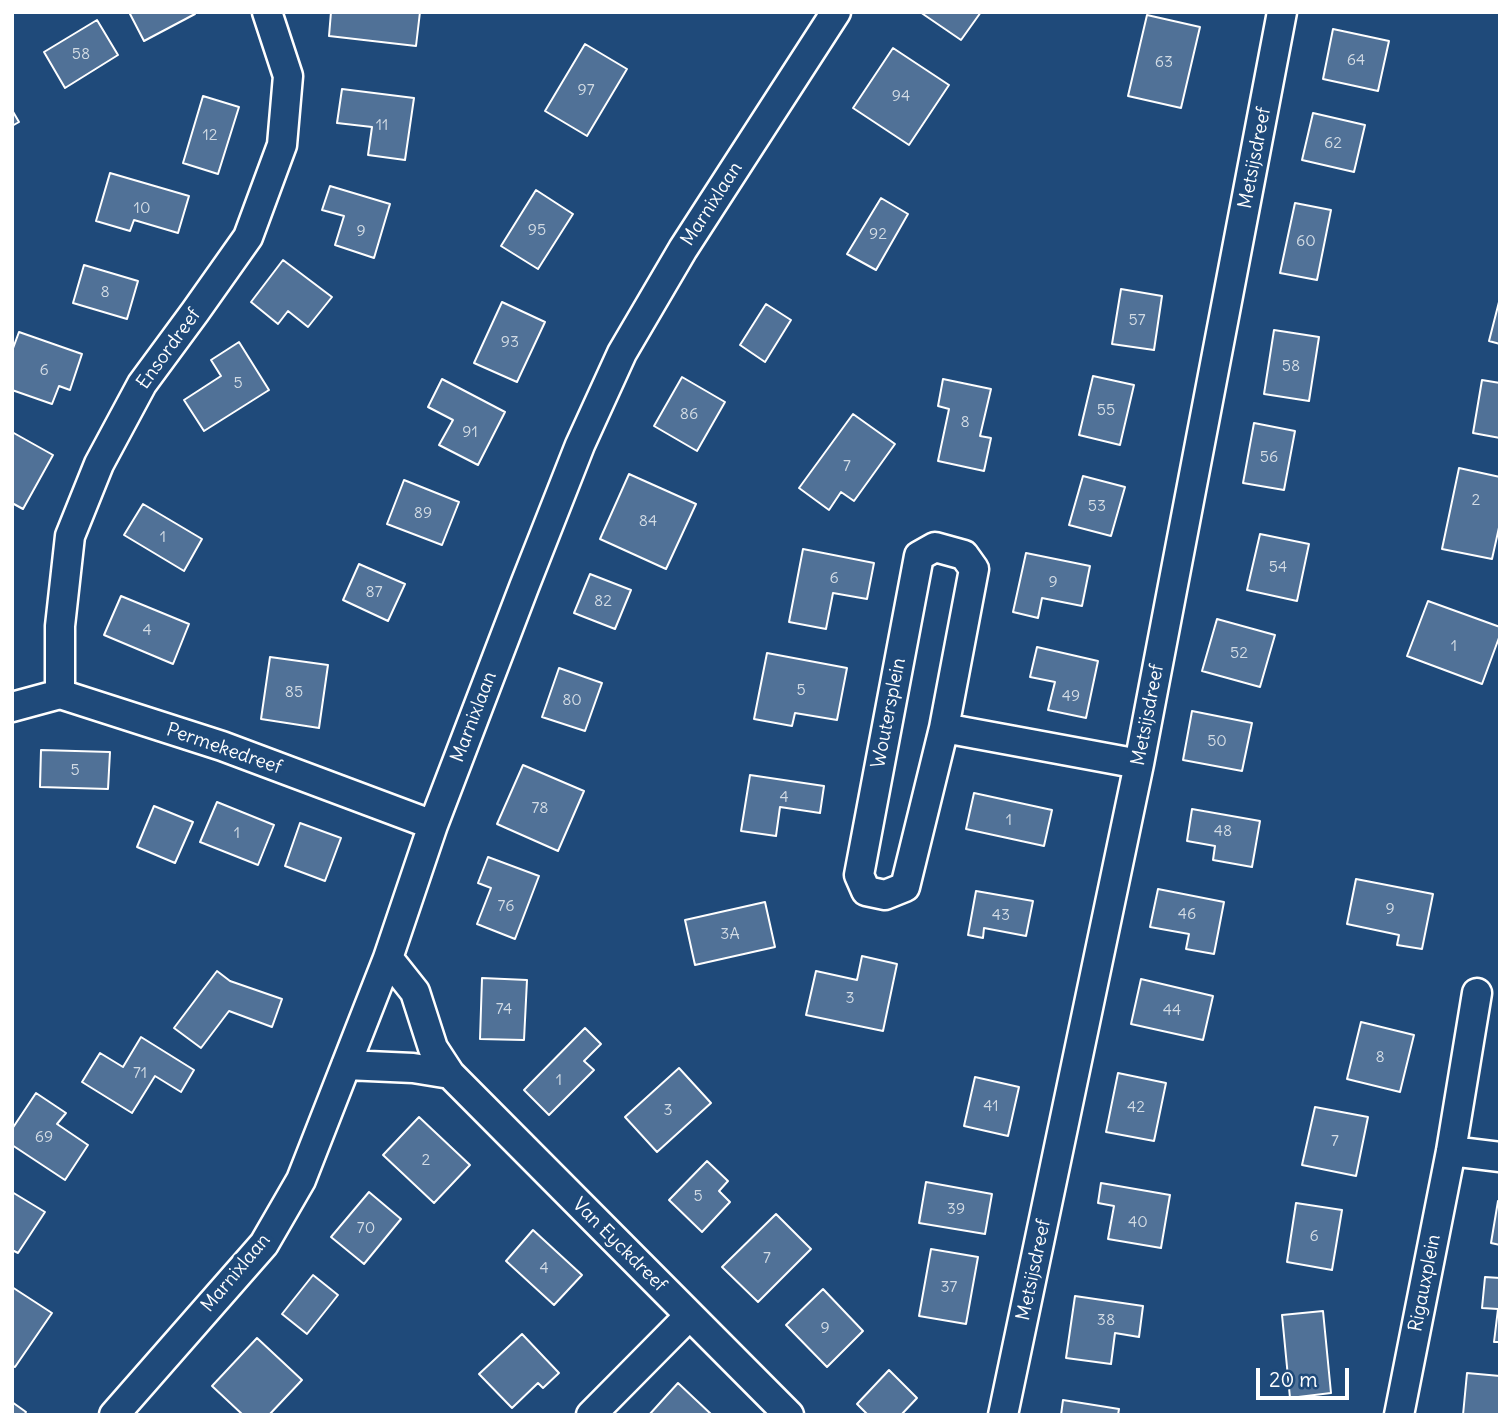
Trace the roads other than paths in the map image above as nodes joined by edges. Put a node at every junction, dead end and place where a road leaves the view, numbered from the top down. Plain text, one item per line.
1 (267, 12) edge
2 (836, 12) edge
3 (1282, 12) edge
4 (60, 694) junction
5 (12, 707) edge
6 (944, 728) junction
7 (1139, 764) junction
8 (433, 825) junction
9 (388, 958) junction
10 (1477, 993) dead end
11 (346, 1065) junction
12 (450, 1074) junction
13 (1451, 1151) junction
14 (1500, 1157) edge
15 (689, 1316) junction
16 (114, 1415) edge
17 (591, 1415) edge
18 (789, 1415) edge
19 (1003, 1415) edge
20 (1399, 1415) edge

1 - 4 street, Ensordreef
2 - 8 street, Marnixlaan
3 - 7 street, Metsijsdreef
4 - 5 street
4 - 8 street, Permekedreef
6 - 6 street, Woutersplein
6 - 7 street
7 - 19 street, Metsijsdreef
8 - 9 street, Marnixlaan
9 - 11 street, Marnixlaan
9 - 12 street, Van Eyckdreef
10 - 13 street, Rigauxplein
11 - 12 street
11 - 16 street, Marnixlaan
12 - 15 street, Van Eyckdreef
13 - 14 street
13 - 20 street, Rigauxplein
15 - 17 street
15 - 18 street, Van Eyckdreef

